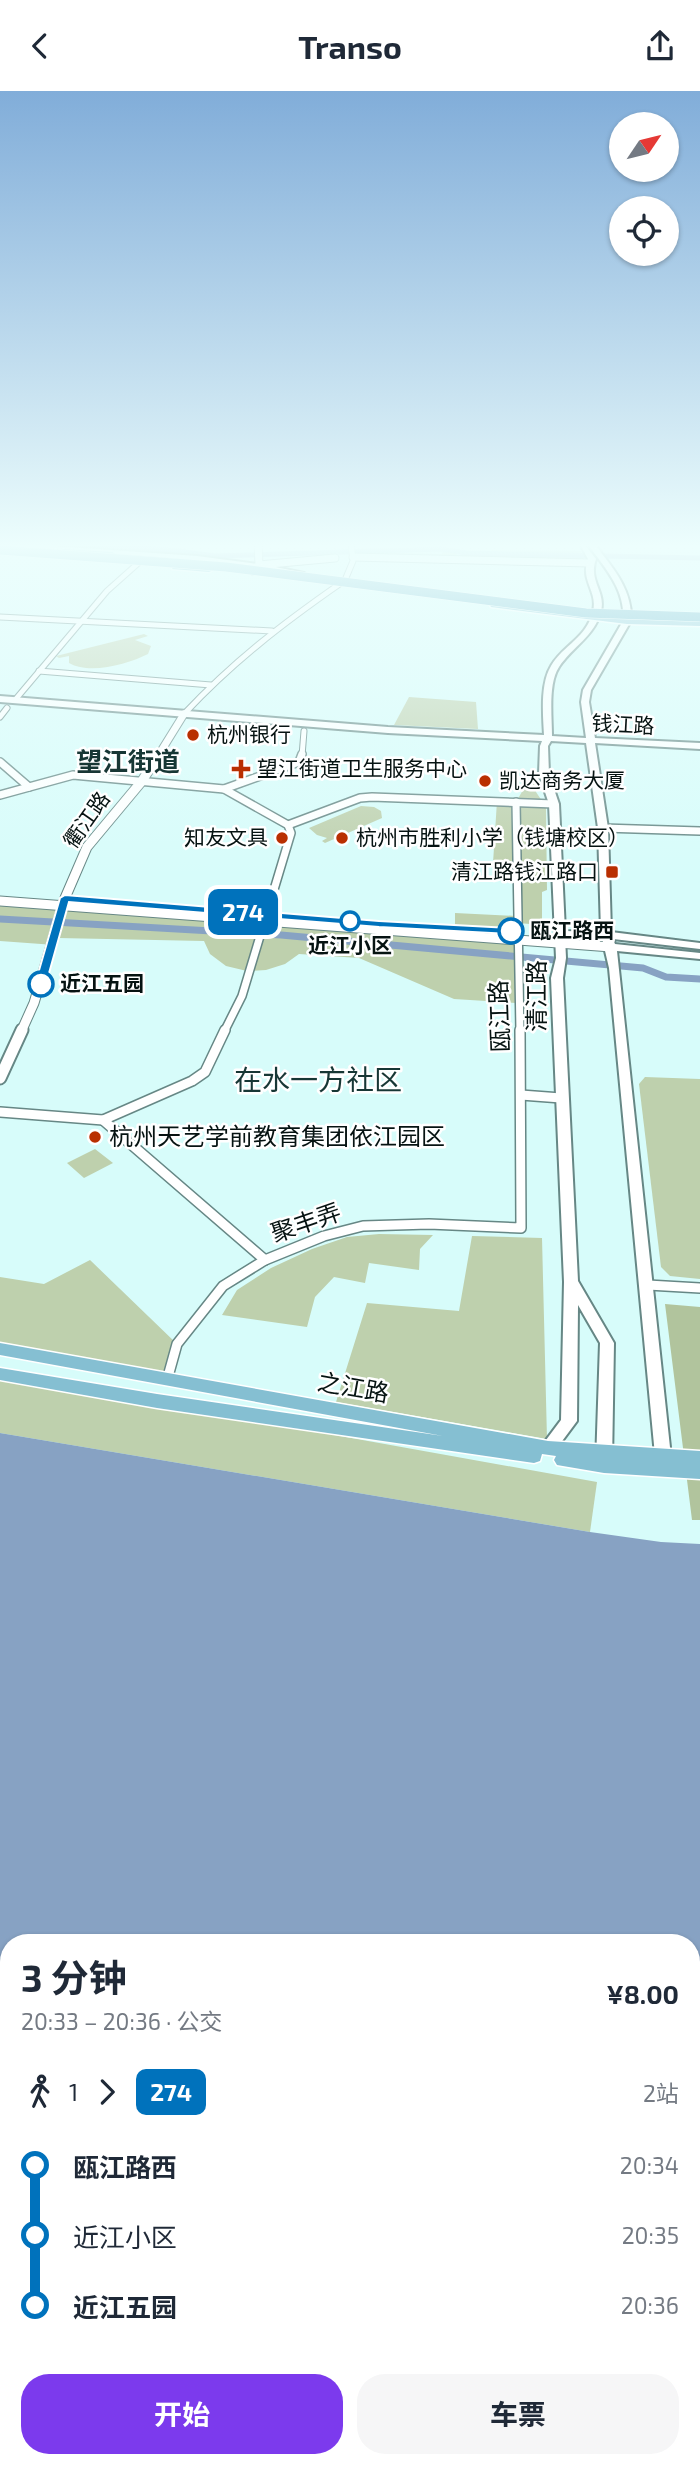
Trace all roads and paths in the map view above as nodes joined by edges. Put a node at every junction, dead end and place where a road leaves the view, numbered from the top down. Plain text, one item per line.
1 (54, 653) edge
2 (247, 653) edge
3 (568, 653) edge
4 (609, 653) edge
5 (38, 671) junction
6 (211, 685) junction
7 (0, 699) edge
8 (15, 700) junction
9 (3, 707) edge
10 (0, 717) edge
11 (181, 717) junction
12 (304, 731) junction
13 (546, 742) junction
14 (591, 744) junction
15 (700, 746) edge
16 (700, 753) edge
17 (0, 762) edge
18 (142, 781) junction
19 (30, 786) junction
20 (224, 789) junction
21 (0, 795) edge
22 (516, 802) junction
23 (554, 804) junction
24 (288, 825) junction
25 (603, 828) junction
26 (700, 831) edge
27 (0, 894) edge
28 (0, 901) edge
29 (65, 902) junction
30 (266, 917) junction
31 (517, 935) junction
32 (606, 935) junction
33 (560, 938) junction
34 (700, 946) edge
35 (611, 947) junction
36 (700, 956) edge
37 (0, 1078) edge
38 (521, 1095) junction
39 (561, 1098) junction
40 (0, 1112) edge
41 (103, 1121) junction
42 (520, 1228) joint
43 (265, 1260) junction
44 (571, 1282) junction
45 (648, 1285) junction
46 (700, 1288) edge
47 (0, 1349) edge
48 (0, 1374) edge
49 (167, 1380) junction
50 (548, 1448) junction
51 (700, 1458) edge
52 (604, 1460) junction
53 (664, 1464) junction
54 (700, 1472) edge

1 - 5 street
2 - 6 street
3 - 13 main road, 清江路
4 - 14 main road
5 - 6 street
5 - 8 street
6 - 11 street
7 - 8 main road, 钱江路
8 - 11 main road, 钱江路
9 - 10 street
9 - 11 main road, 钱江路
11 - 12 main road, 钱江路
11 - 13 main road, 钱江路
11 - 18 street, 衢江路
12 - 13 main road, 钱江路
12 - 20 street
13 - 14 main road, 钱江路
13 - 23 main road, 清江路
14 - 15 main road, 钱江路
14 - 16 main road, 钱江路
14 - 25 main road
17 - 19 street
18 - 19 street
18 - 20 street
18 - 29 street, 衢江路
19 - 21 street
20 - 24 street
22 - 23 street
22 - 24 street
22 - 31 street, 瓯江路
23 - 33 main road, 清江路
24 - 30 street
25 - 26 street
25 - 32 main road
27 - 29 street
28 - 29 street
29 - 30 street
29 - 37 street, 衢江路
30 - 31 street
30 - 41 street
31 - 33 street
31 - 38 street, 瓯江路
32 - 33 main road
32 - 34 main road
32 - 35 main road
33 - 35 street
33 - 39 main road, 清江路
35 - 36 main road
35 - 45 main road
38 - 39 street
38 - 42 street, 瓯江路
39 - 44 main road, 清江路
40 - 41 street
41 - 43 street
42 - 43 street, 聚丰弄
43 - 49 street, 聚丰弄
44 - 50 main road, 清江路
44 - 52 main road
45 - 46 street
45 - 53 main road
47 - 49 main road, 之江路
48 - 52 main road, 之江路
49 - 50 main road, 之江路
50 - 52 main road, 之江路
51 - 53 main road, 之江路
52 - 53 main road, 之江路
53 - 54 main road, 之江路

